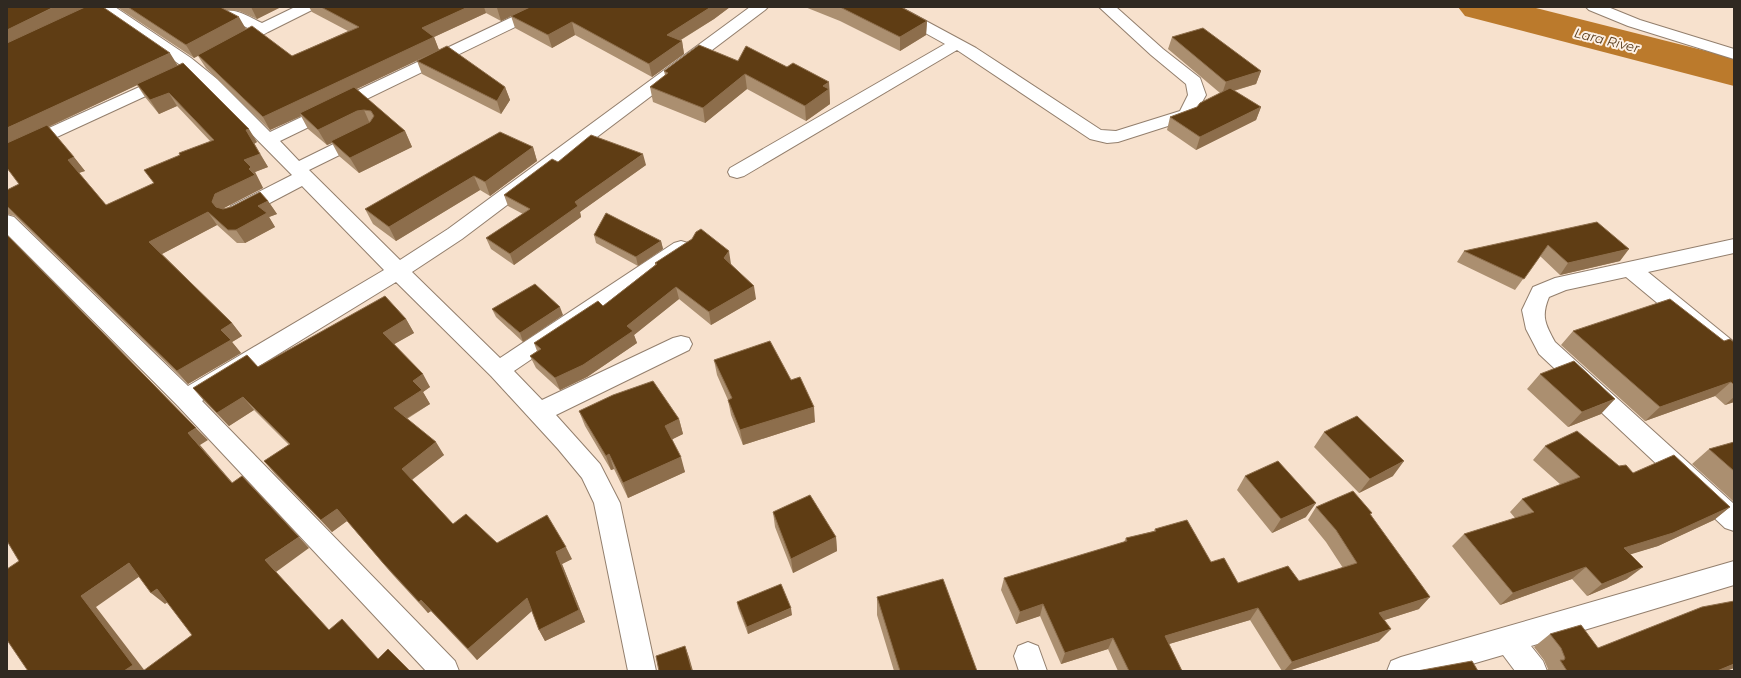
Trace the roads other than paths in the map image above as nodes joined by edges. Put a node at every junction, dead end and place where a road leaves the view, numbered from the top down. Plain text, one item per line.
1 (307, 7) edge
2 (545, 7) edge
3 (760, 7) edge
4 (918, 7) edge
5 (1108, 7) edge
6 (1594, 7) edge
7 (100, 9) edge
8 (896, 11) edge
9 (230, 14) edge
10 (262, 28) junction
11 (956, 44) junction
12 (1734, 54) edge
13 (207, 60) junction
14 (371, 132) edge
15 (268, 140) junction
16 (7, 154) edge
17 (737, 172) dead end
18 (301, 173) junction
19 (232, 214) edge
20 (7, 222) edge
21 (687, 245) edge
22 (1734, 246) edge
23 (1630, 269) junction
24 (398, 271) junction
25 (681, 344) dead end
26 (1734, 354) edge
27 (499, 370) junction
28 (186, 399) junction
29 (540, 412) junction
30 (1734, 520) edge
31 (1734, 572) edge
32 (1509, 640) junction
33 (445, 671) edge
34 (642, 671) edge
35 (1400, 671) edge
36 (1533, 671) edge

1 - 10 street
2 - 15 street
3 - 24 street
4 - 8 street
5 - 11 street
6 - 12 street
7 - 13 street
8 - 11 street
9 - 10 street
10 - 13 street
11 - 17 street
13 - 15 street
13 - 16 street
14 - 18 street
15 - 18 street
18 - 19 street
18 - 24 street
20 - 28 street
21 - 27 street
22 - 23 street
23 - 26 street
23 - 30 street
24 - 27 street
24 - 28 street
25 - 29 street
27 - 29 street
28 - 33 street
29 - 34 street
31 - 32 street
32 - 35 street
32 - 36 street

